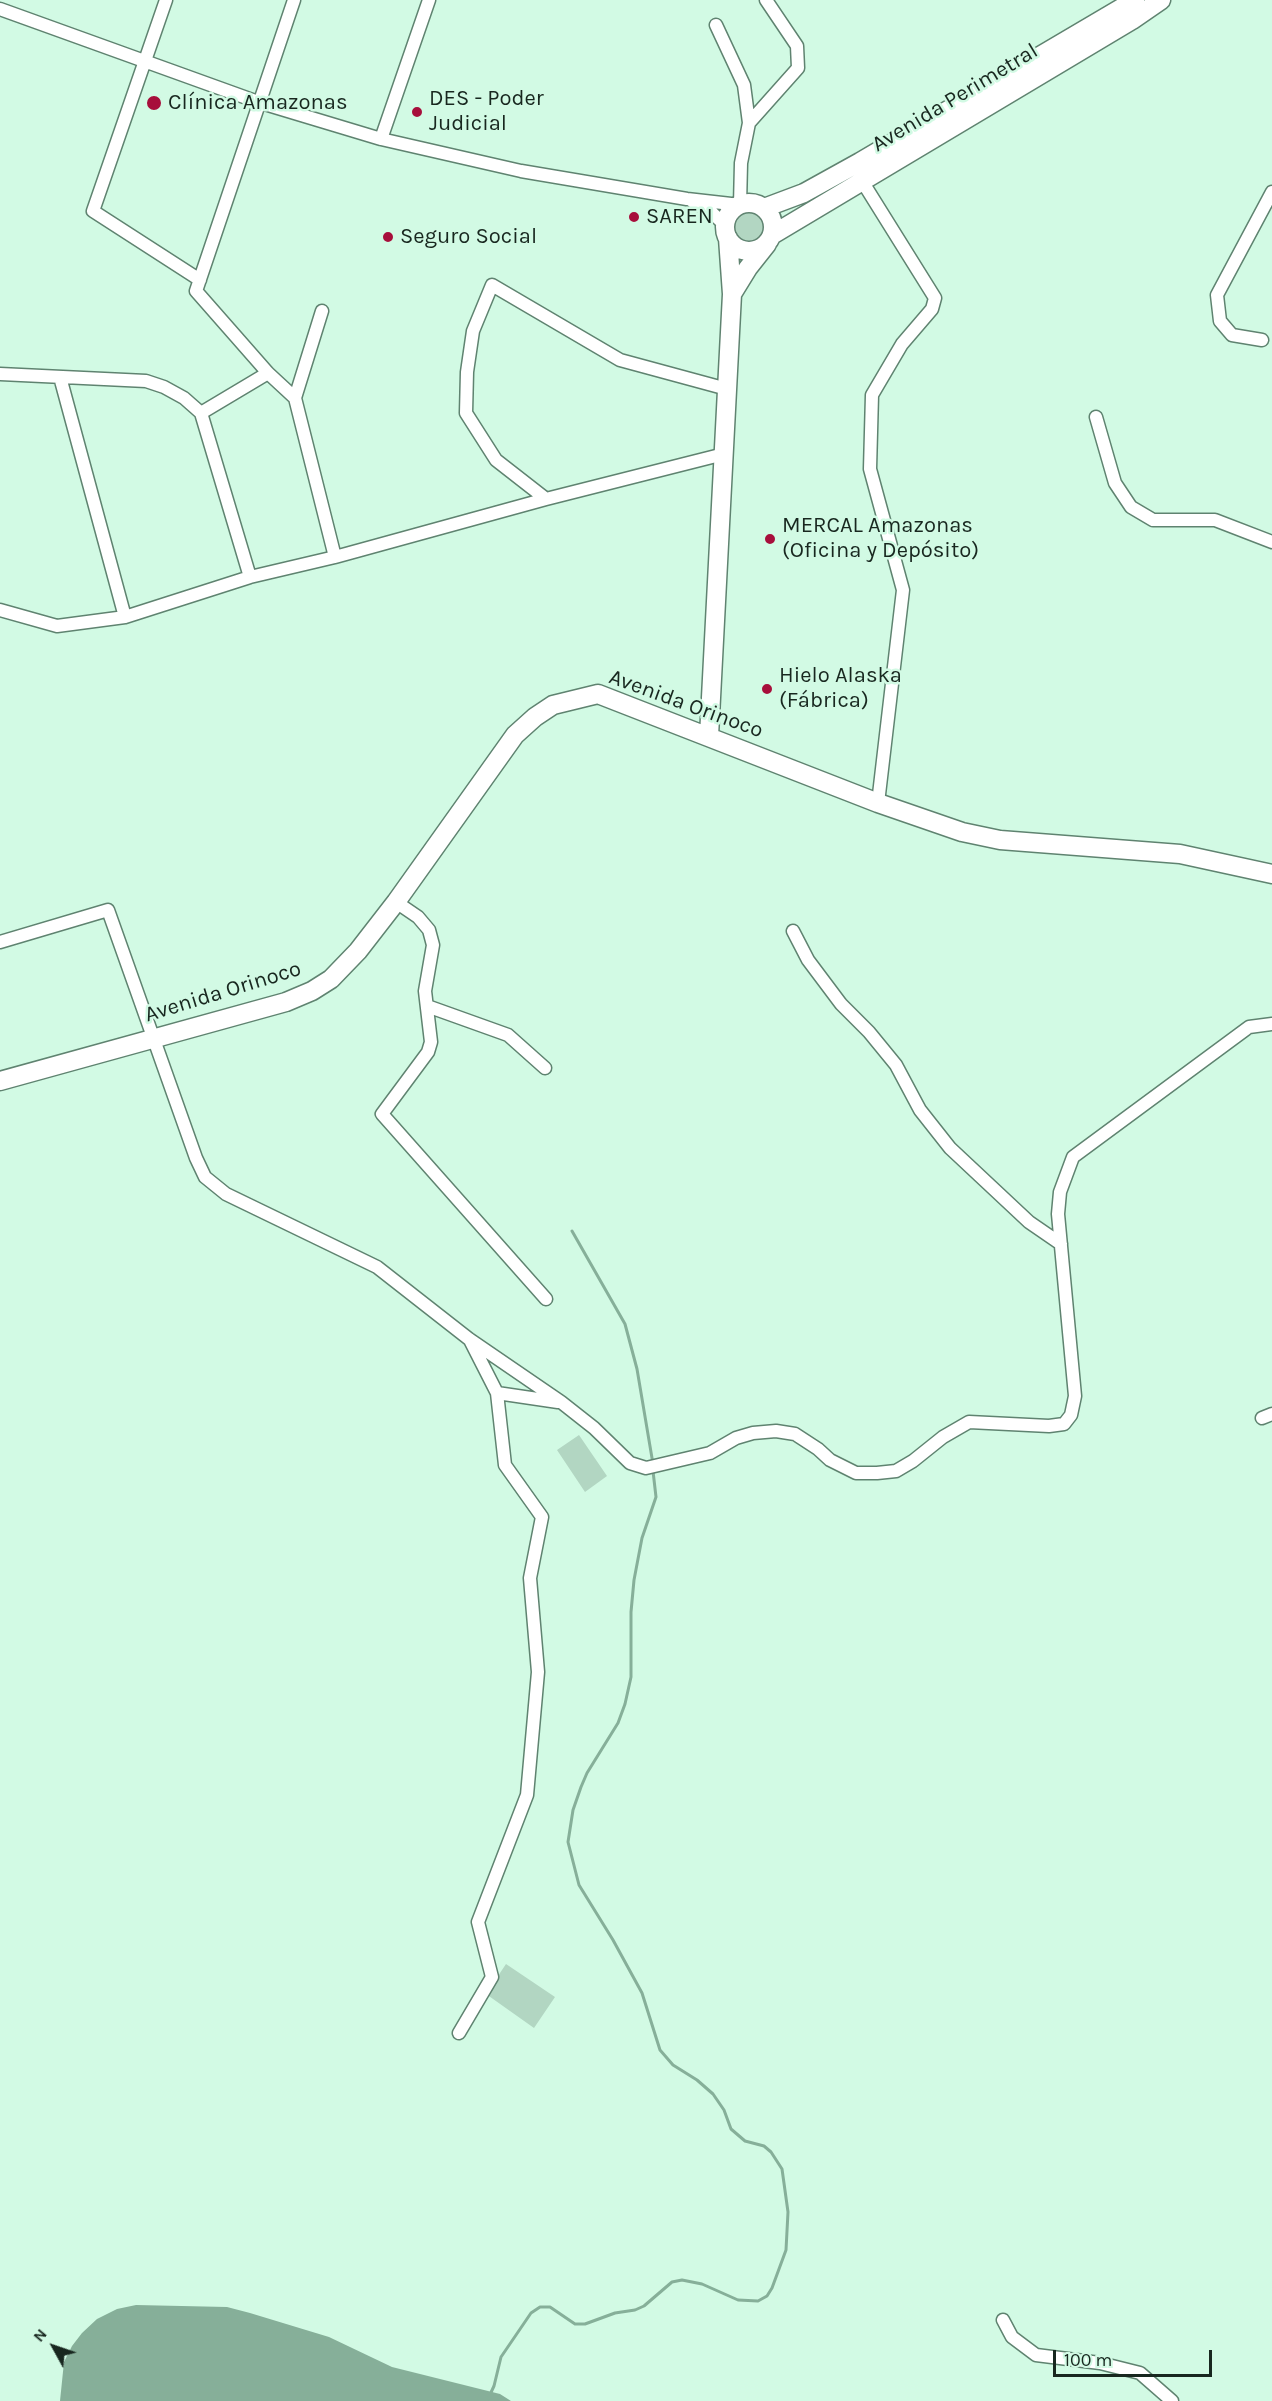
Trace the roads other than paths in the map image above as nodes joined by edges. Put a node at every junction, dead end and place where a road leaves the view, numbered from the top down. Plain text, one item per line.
1 (166, 0) edge
2 (294, 0) edge
3 (429, 0) edge
4 (766, 0) edge
5 (1135, 0) edge
6 (1161, 0) edge
7 (0, 9) edge
8 (716, 25) dead end
9 (144, 63) junction
10 (258, 102) junction
11 (749, 123) junction
12 (381, 139) junction
13 (862, 181) junction
14 (1272, 192) edge
15 (687, 199) junction
16 (740, 205) junction
17 (764, 208) junction
18 (727, 231) junction
19 (770, 239) junction
20 (200, 280) junction
21 (732, 294) junction
22 (322, 311) dead end
23 (1262, 340) dead end
24 (268, 373) junction
25 (0, 374) edge
26 (60, 377) junction
27 (727, 388) junction
28 (295, 398) junction
29 (201, 413) junction
30 (1096, 417) dead end
31 (724, 454) junction
32 (546, 499) junction
33 (1272, 542) edge
34 (335, 557) junction
35 (249, 577) junction
36 (0, 610) edge
37 (125, 617) junction
38 (709, 736) junction
39 (878, 802) junction
40 (1272, 874) edge
41 (396, 902) junction
42 (793, 930) dead end
43 (0, 942) edge
44 (427, 1006) junction
45 (1272, 1024) edge
46 (153, 1040) junction
47 (545, 1068) dead end
48 (0, 1081) edge
49 (1061, 1244) junction
50 (546, 1299) dead end
51 (469, 1339) junction
52 (496, 1393) junction
53 (561, 1402) junction
54 (459, 2032) dead end
55 (1002, 2320) dead end
56 (1172, 2401) edge

1 - 9 street
2 - 10 street
3 - 12 street
4 - 11 street
5 - 17 main road, Avenida Perimetral
6 - 13 main road, Avenida Perimetral
7 - 9 street
8 - 11 street
9 - 10 street
9 - 20 street
10 - 12 street
10 - 20 street
11 - 16 street
12 - 15 street
13 - 19 main road, Avenida Perimetral
13 - 39 street
14 - 23 street
15 - 16 street
15 - 18 street
16 - 17 main road
16 - 18 main road
17 - 19 main road
18 - 19 main road
18 - 21 main road
19 - 21 main road
20 - 24 street
21 - 27 main road
22 - 28 street
24 - 28 street
24 - 29 street
25 - 26 street
26 - 29 street
26 - 37 street
27 - 31 main road
27 - 32 street
28 - 34 street
29 - 35 street
30 - 33 street
31 - 32 street
31 - 38 main road
32 - 34 street
34 - 35 street
35 - 37 street
36 - 37 street
38 - 39 main road, Avenida Orinoco
38 - 41 main road, Avenida Orinoco
39 - 40 main road, Avenida Orinoco
41 - 44 street
41 - 46 main road, Avenida Orinoco
42 - 49 street
43 - 46 street
44 - 47 street
44 - 50 street
45 - 49 street
46 - 48 main road, Avenida Orinoco
46 - 51 street
49 - 53 street
51 - 52 street
51 - 53 street
52 - 53 street
52 - 54 street
55 - 56 street

